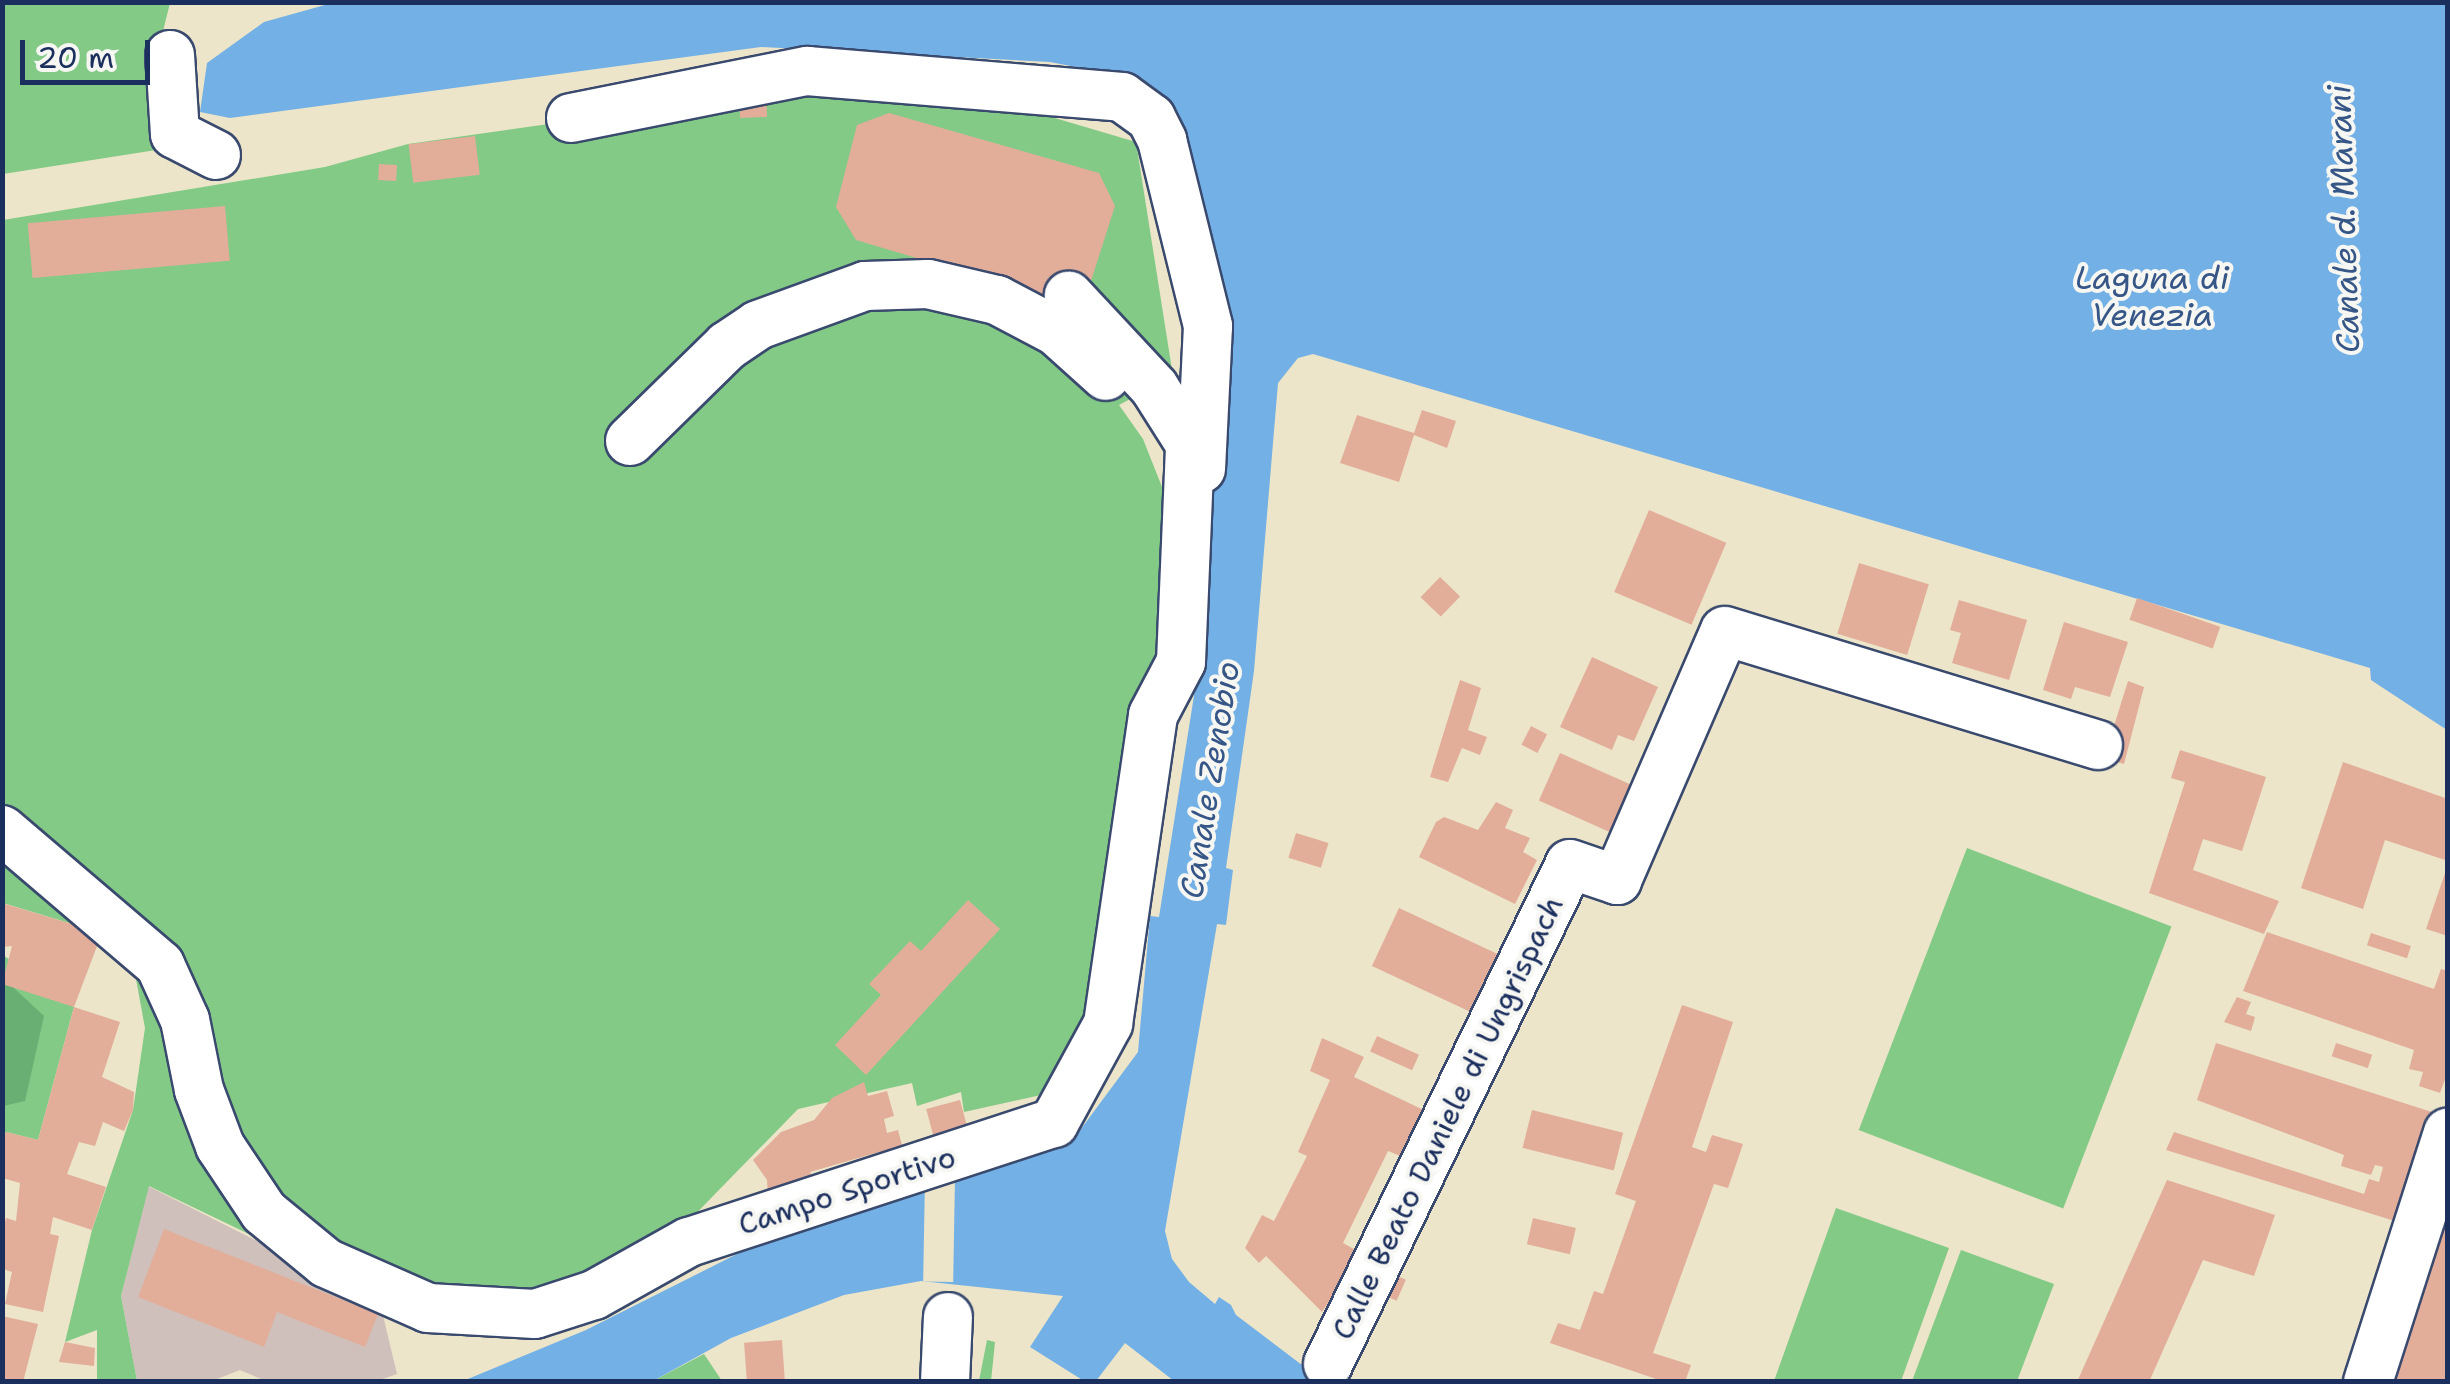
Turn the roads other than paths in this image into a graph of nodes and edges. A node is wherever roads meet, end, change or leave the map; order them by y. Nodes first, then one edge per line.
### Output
1 (170, 55) dead end
2 (570, 118) dead end
3 (216, 155) dead end
4 (1069, 296) dead end
5 (630, 442) dead end
6 (1188, 496) junction
7 (2098, 745) dead end
8 (2, 830) edge
9 (2448, 1134) edge
10 (998, 1145) junction
11 (948, 1317) dead end
12 (1331, 1365) edge
13 (945, 1382) edge
14 (2368, 1382) edge

1 - 3 street
2 - 10 street
4 - 6 street, Campo Sportivo
5 - 6 street
6 - 10 street, Campo Sportivo
7 - 12 street, Calle Beato Daniele di Ungrispach
8 - 10 street, Campo Sportivo
9 - 14 street
11 - 13 street

